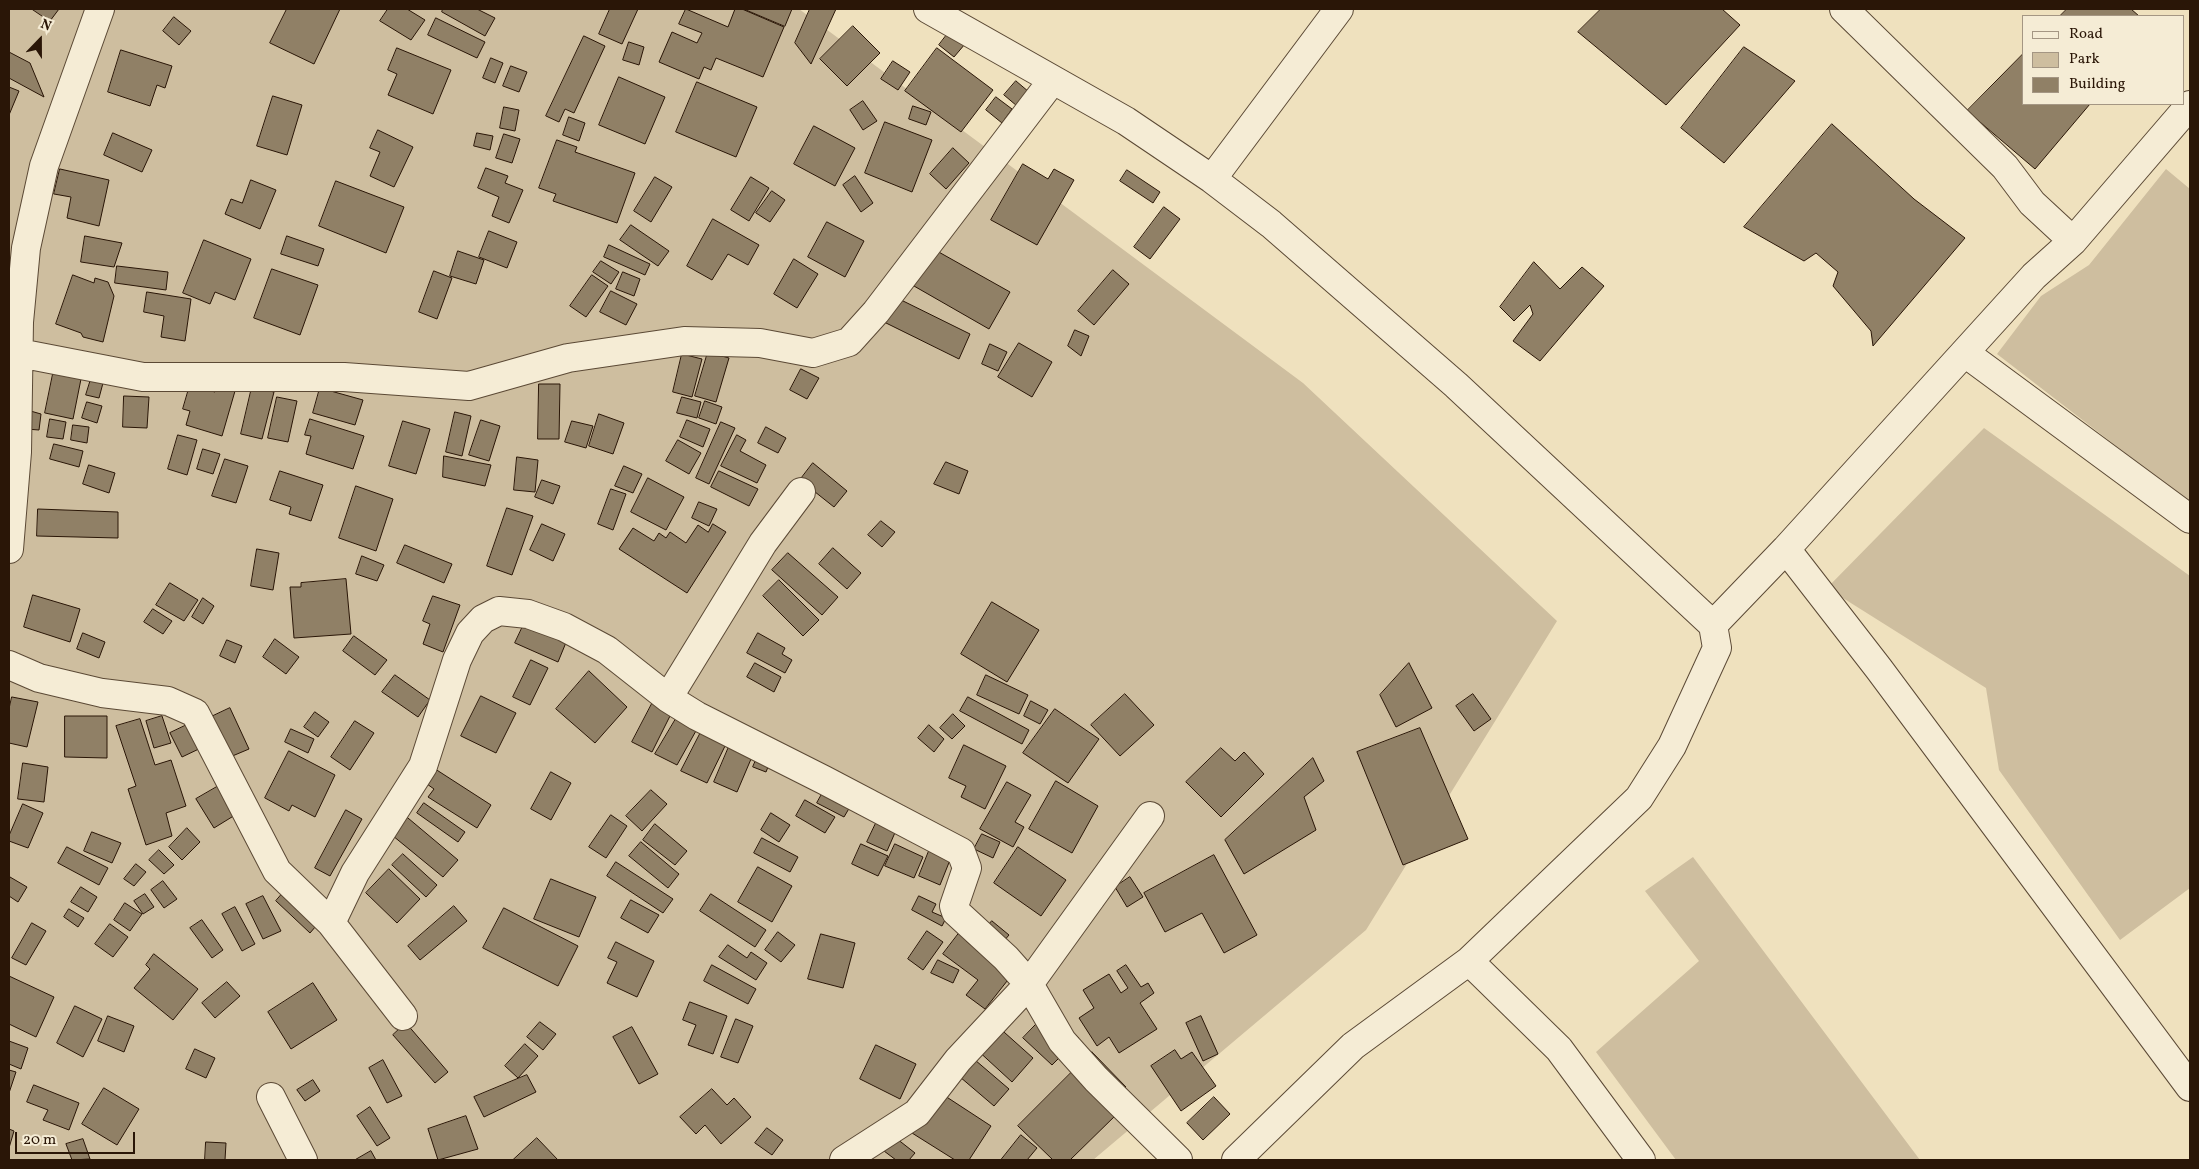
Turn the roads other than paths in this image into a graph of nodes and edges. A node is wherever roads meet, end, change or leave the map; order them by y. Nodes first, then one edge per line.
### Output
1 (100, 9) edge
2 (928, 9) edge
3 (1339, 9) edge
4 (1844, 9) edge
5 (1052, 80) junction
6 (2190, 105) edge
7 (1212, 179) junction
8 (2073, 241) junction
9 (14, 353) edge
10 (1965, 353) junction
11 (801, 492) dead end
12 (2190, 519) edge
13 (9, 549) edge
14 (1786, 549) junction
15 (1713, 625) junction
16 (9, 665) edge
17 (668, 698) junction
18 (1150, 816) dead end
19 (331, 923) junction
20 (1469, 961) junction
21 (1029, 984) junction
22 (403, 1016) dead end
23 (2190, 1087) edge
24 (271, 1097) dead end
25 (304, 1160) edge
26 (844, 1160) edge
27 (1178, 1160) edge
28 (1236, 1160) edge
29 (1641, 1160) edge

1 - 9 street
2 - 5 street
3 - 7 street
4 - 8 street
5 - 7 street
5 - 9 street
6 - 8 street
7 - 15 street
8 - 10 street
9 - 13 street
10 - 12 street
10 - 14 street
11 - 17 street
14 - 15 street
14 - 23 street
15 - 20 street
16 - 19 street
17 - 19 street
17 - 21 street
18 - 21 street
19 - 22 street
20 - 28 street
20 - 29 street
21 - 26 street
21 - 27 street
24 - 25 street

